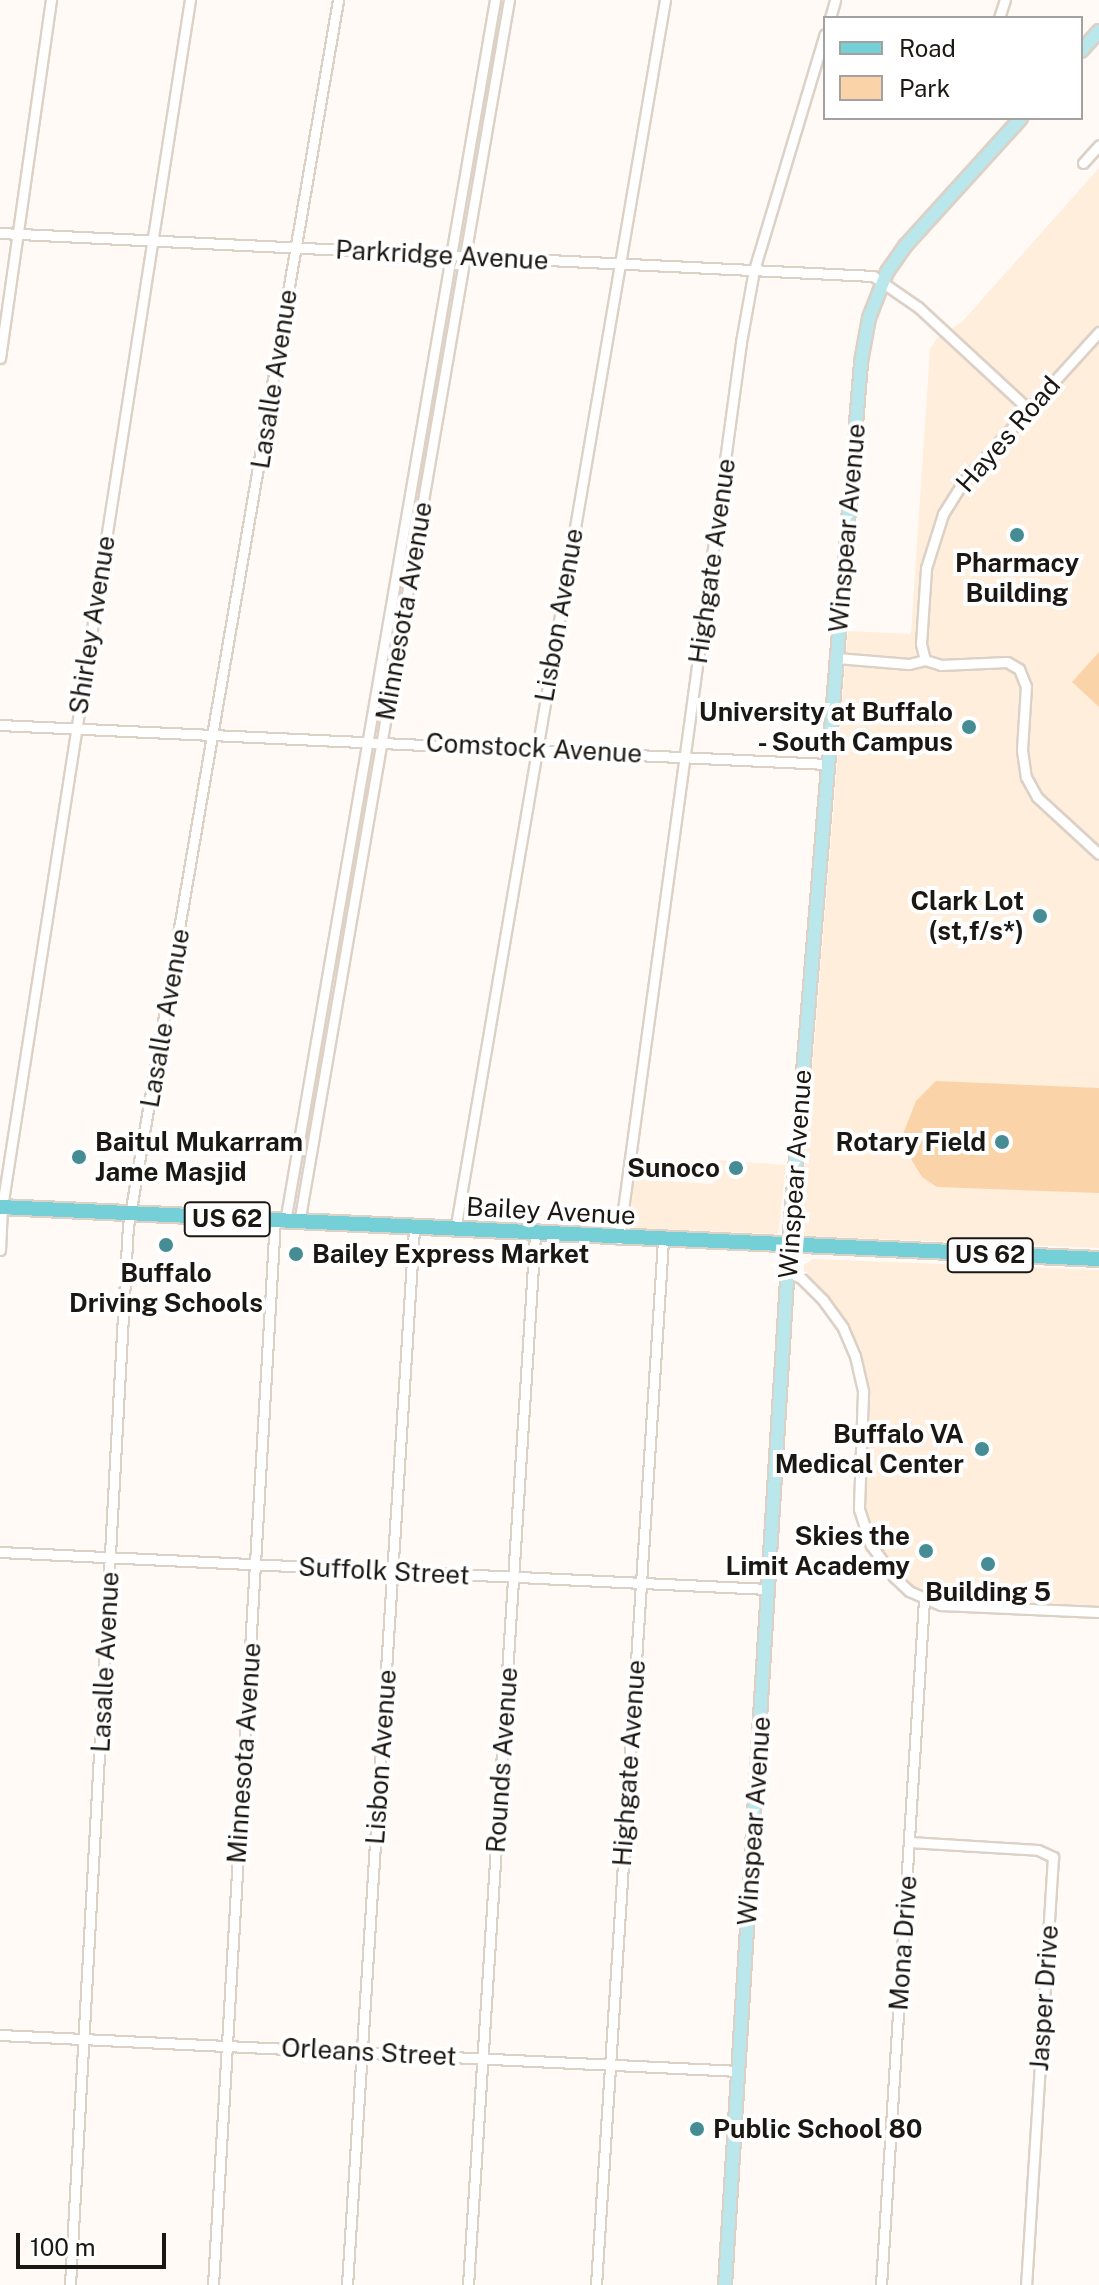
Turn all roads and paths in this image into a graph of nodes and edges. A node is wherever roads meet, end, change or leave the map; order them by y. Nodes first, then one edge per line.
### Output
1 (51, 0) edge
2 (190, 0) edge
3 (338, 0) edge
4 (495, 0) edge
5 (509, 0) edge
6 (665, 0) edge
7 (492, 18) junction
8 (506, 20) junction
9 (1099, 31) edge
10 (823, 41) edge
11 (1083, 49) edge
12 (1019, 120) edge
13 (1099, 145) edge
14 (1083, 163) dead end
15 (0, 233) edge
16 (18, 234) junction
17 (153, 241) junction
18 (295, 249) junction
19 (451, 255) junction
20 (466, 255) junction
21 (620, 264) junction
22 (754, 270) junction
23 (883, 280) junction
24 (1099, 332) edge
25 (0, 358) edge
26 (1028, 409) junction
27 (409, 498) junction
28 (423, 501) junction
29 (837, 658) junction
30 (925, 660) junction
31 (0, 725) edge
32 (76, 726) junction
33 (213, 733) junction
34 (368, 739) junction
35 (382, 740) junction
36 (537, 748) junction
37 (686, 756) junction
38 (828, 764) junction
39 (1099, 854) edge
40 (326, 979) junction
41 (342, 982) junction
42 (1, 1207) edge
43 (131, 1214) junction
44 (286, 1222) junction
45 (414, 1228) junction
46 (455, 1231) junction
47 (535, 1234) junction
48 (619, 1239) junction
49 (663, 1241) junction
50 (789, 1247) junction
51 (0, 1250) edge
52 (1099, 1259) edge
53 (787, 1272) junction
54 (0, 1552) edge
55 (111, 1558) junction
56 (256, 1565) junction
57 (393, 1571) junction
58 (514, 1577) junction
59 (641, 1583) junction
60 (768, 1589) junction
61 (924, 1600) junction
62 (1099, 1612) edge
63 (909, 1842) junction
64 (0, 2035) edge
65 (84, 2039) junction
66 (226, 2046) junction
67 (362, 2052) junction
68 (482, 2058) junction
69 (611, 2065) junction
70 (738, 2071) junction
71 (70, 2285) edge
72 (213, 2285) edge
73 (347, 2285) edge
74 (468, 2285) edge
75 (596, 2285) edge
76 (725, 2285) edge
77 (881, 2285) edge
78 (1026, 2285) edge

1 - 16 street
2 - 17 street, Shirley Avenue
3 - 18 street, Lasalle Avenue
4 - 7 street, Minnesota Avenue
5 - 8 street, Minnesota Avenue
6 - 21 street, Lisbon Avenue
7 - 8 street
7 - 19 street, Minnesota Avenue
8 - 20 street, Minnesota Avenue
9 - 11 street
10 - 22 street, Highgate Avenue
12 - 23 street, Winspear Avenue
13 - 14 street
15 - 16 street, Parkridge Avenue
16 - 17 street, Parkridge Avenue
16 - 25 street
17 - 18 street, Parkridge Avenue
17 - 32 street, Shirley Avenue
18 - 19 street, Parkridge Avenue
18 - 33 street, Lasalle Avenue
19 - 20 street, Parkridge Avenue
19 - 27 street, Minnesota Avenue
20 - 21 street, Parkridge Avenue
20 - 28 street, Minnesota Avenue
21 - 22 street, Parkridge Avenue
21 - 36 street, Lisbon Avenue
22 - 23 street, Parkridge Avenue
22 - 37 street, Highgate Avenue
23 - 26 street
23 - 29 street, Winspear Avenue
24 - 26 street, Hayes Road
26 - 30 street, Hayes Road
27 - 28 street
27 - 34 street, Minnesota Avenue
28 - 35 street, Minnesota Avenue
29 - 30 street
29 - 38 street, Winspear Avenue
30 - 39 street
31 - 32 street, Comstock Avenue
32 - 33 street, Comstock Avenue
32 - 42 street, Shirley Avenue
33 - 34 street, Comstock Avenue
33 - 43 street, Lasalle Avenue
34 - 35 street, Comstock Avenue
34 - 40 street, Minnesota Avenue
35 - 36 street, Comstock Avenue
35 - 41 street, Minnesota Avenue
36 - 37 street, Comstock Avenue
36 - 46 street, Lisbon Avenue
37 - 38 street, Comstock Avenue
37 - 48 street, Highgate Avenue
38 - 50 street, Winspear Avenue
40 - 41 street
40 - 44 street, Minnesota Avenue
41 - 44 street, Minnesota Avenue
42 - 43 main road, Bailey Avenue / US 62
42 - 51 street, Shirley Avenue
43 - 44 main road, Bailey Avenue / US 62
43 - 55 street, Lasalle Avenue
44 - 45 main road, Bailey Avenue / US 62
44 - 56 street, Minnesota Avenue
45 - 46 main road, Bailey Avenue / US 62
45 - 57 street, Lisbon Avenue
46 - 47 main road, Bailey Avenue / US 62
47 - 48 main road, Bailey Avenue / US 62
47 - 58 street, Rounds Avenue
48 - 49 main road, Bailey Avenue / US 62
49 - 50 main road, Bailey Avenue / US 62
49 - 59 street, Highgate Avenue
50 - 52 main road, Bailey Avenue / US 62
50 - 53 street, Winspear Avenue
53 - 60 street, Winspear Avenue
53 - 61 street
54 - 55 street, Suffolk Street
55 - 56 street, Suffolk Street
55 - 65 street, Lasalle Avenue
56 - 57 street, Suffolk Street
56 - 66 street, Minnesota Avenue
57 - 58 street, Suffolk Street
57 - 67 street, Lisbon Avenue
58 - 59 street, Suffolk Street
58 - 68 street, Rounds Avenue
59 - 60 street, Suffolk Street
59 - 69 street, Highgate Avenue
60 - 70 street, Winspear Avenue
61 - 62 street
61 - 63 street, Mona Drive
63 - 77 street, Mona Drive
63 - 78 street, Jasper Drive
64 - 65 street, Orleans Street
65 - 66 street, Orleans Street
65 - 71 street, Lasalle Avenue
66 - 67 street, Orleans Street
66 - 72 street, Minnesota Avenue
67 - 68 street, Orleans Street
67 - 73 street, Lisbon Avenue
68 - 69 street, Orleans Street
68 - 74 street, Rounds Avenue
69 - 70 street, Orleans Street
69 - 75 street, Highgate Avenue
70 - 76 street, Winspear Avenue

